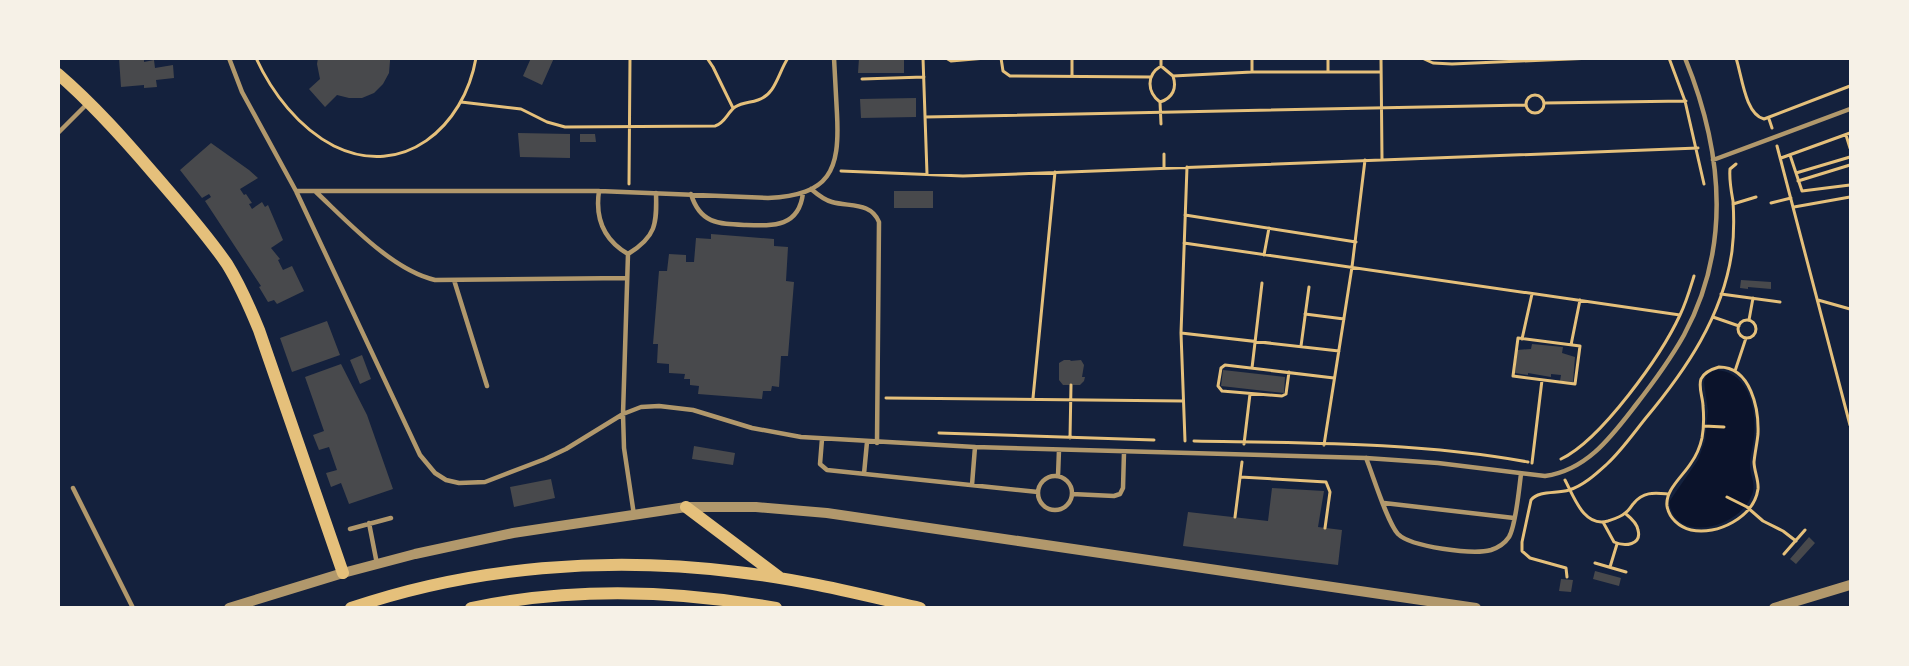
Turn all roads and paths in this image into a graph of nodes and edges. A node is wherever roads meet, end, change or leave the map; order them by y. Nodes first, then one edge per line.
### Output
1 (230, 58) edge
2 (256, 58) edge
3 (476, 58) edge
4 (630, 58) edge
5 (707, 58) edge
6 (788, 58) edge
7 (834, 58) edge
8 (923, 58) edge
9 (946, 58) edge
10 (986, 58) edge
11 (1001, 58) edge
12 (1072, 58) edge
13 (1161, 58) edge
14 (1252, 58) edge
15 (1328, 58) edge
16 (1381, 58) edge
17 (1422, 58) edge
18 (1452, 58) edge
19 (1593, 58) edge
20 (1669, 58) edge
21 (1686, 58) edge
22 (1736, 58) edge
23 (1580, 59) edge
24 (1452, 64) junction
25 (1161, 66) junction
26 (1252, 72) junction
27 (1328, 72) junction
28 (1381, 72) junction
29 (58, 74) edge
30 (924, 76) junction
31 (1072, 76) junction
32 (1151, 76) junction
33 (1173, 76) junction
34 (862, 79) dead end
35 (1851, 86) edge
36 (1701, 100) junction
37 (1685, 101) junction
38 (89, 102) junction
39 (461, 102) junction
40 (1160, 102) junction
41 (1544, 103) junction
42 (1526, 105) junction
43 (733, 108) junction
44 (1381, 108) junction
45 (1851, 109) edge
46 (1160, 113) junction
47 (925, 117) junction
48 (1161, 124) dead end
49 (630, 127) junction
50 (58, 133) edge
51 (1848, 134) edge
52 (1711, 147) junction
53 (1697, 148) junction
54 (1851, 148) edge
55 (1164, 154) dead end
56 (1790, 155) junction
57 (1851, 157) edge
58 (1781, 158) dead end
59 (1382, 159) junction
60 (1365, 160) junction
61 (1713, 160) junction
62 (1851, 165) edge
63 (1187, 167) junction
64 (1164, 168) junction
65 (831, 171) junction
66 (1784, 171) dead end
67 (1055, 172) junction
68 (1796, 173) junction
69 (927, 174) junction
70 (1798, 181) junction
71 (1851, 185) edge
72 (812, 189) junction
73 (1705, 190) dead end
74 (296, 191) junction
75 (315, 191) junction
76 (598, 191) junction
77 (629, 192) junction
78 (656, 193) junction
79 (803, 193) junction
80 (691, 194) junction
81 (1756, 197) dead end
82 (1851, 197) edge
83 (1791, 198) junction
84 (1772, 203) dead end
85 (1733, 204) dead end
86 (1794, 207) junction
87 (1185, 215) junction
88 (1269, 228) junction
89 (1356, 242) junction
90 (1184, 243) junction
91 (628, 254) junction
92 (1264, 255) junction
93 (1352, 267) junction
94 (1696, 271) dead end
95 (627, 278) junction
96 (454, 280) junction
97 (1262, 284) dead end
98 (1309, 287) dead end
99 (1532, 293) junction
100 (1721, 294) dead end
101 (1754, 298) junction
102 (1580, 300) junction
103 (1817, 300) junction
104 (1780, 302) dead end
105 (1851, 309) edge
106 (1305, 314) junction
107 (1680, 315) junction
108 (1713, 317) dead end
109 (1344, 319) junction
110 (1749, 321) junction
111 (1739, 326) junction
112 (1181, 333) junction
113 (1746, 338) junction
114 (1522, 339) junction
115 (1255, 341) junction
116 (1571, 345) junction
117 (1301, 346) junction
118 (1339, 351) junction
119 (1252, 368) junction
120 (1735, 370) junction
121 (1289, 372) junction
122 (1334, 378) junction
123 (1542, 380) junction
124 (1071, 385) dead end
125 (488, 386) dead end
126 (878, 398) junction
127 (1034, 398) junction
128 (1071, 398) junction
129 (1183, 401) junction
130 (623, 414) junction
131 (1851, 425) edge
132 (1704, 426) junction
133 (1724, 427) dead end
134 (934, 433) dead end
135 (1070, 438) junction
136 (822, 439) junction
137 (1162, 440) dead end
138 (867, 442) junction
139 (877, 443) junction
140 (1324, 445) junction
141 (975, 447) junction
142 (1059, 450) junction
143 (1124, 452) junction
144 (1366, 458) junction
145 (1558, 461) dead end
146 (1561, 473) junction
147 (864, 474) junction
148 (1521, 474) junction
149 (1058, 476) junction
150 (1240, 477) dead end
151 (972, 485) junction
152 (73, 488) dead end
153 (1038, 492) junction
154 (1072, 494) junction
155 (1668, 494) junction
156 (1727, 497) dead end
157 (1384, 503) junction
158 (686, 507) junction
159 (1748, 507) junction
160 (1625, 513) junction
161 (634, 515) junction
162 (391, 518) dead end
163 (1514, 518) junction
164 (1603, 522) junction
165 (369, 523) junction
166 (1325, 528) dead end
167 (350, 529) dead end
168 (1805, 530) dead end
169 (1796, 541) junction
170 (1617, 544) junction
171 (1784, 554) dead end
172 (1595, 563) dead end
173 (377, 564) junction
174 (1610, 567) junction
175 (1626, 572) dead end
176 (343, 573) junction
177 (780, 578) junction
178 (1851, 585) edge
179 (133, 608) edge
180 (229, 608) edge
181 (351, 608) edge
182 (471, 608) edge
183 (776, 608) edge
184 (920, 608) edge
185 (1476, 608) edge
186 (1774, 608) edge

1 - 74 lane
2 - 39 path
3 - 39 path
4 - 49 path
5 - 43 path
6 - 43 path
7 - 65 lane
8 - 30 path
9 - 10 path
11 - 31 path
12 - 31 path
13 - 25 path
14 - 26 path
15 - 27 path
16 - 28 path
17 - 24 path
18 - 24 path
19 - 23 path
20 - 37 path
21 - 36 lane
22 - 35 path
23 - 24 path
25 - 32 path
25 - 33 path
26 - 27 path
26 - 33 path
27 - 28 path
28 - 44 path
29 - 38 main road
30 - 34 path
30 - 47 path
31 - 32 path
32 - 40 path
33 - 40 path
36 - 37 path
36 - 52 lane
37 - 41 path
37 - 53 path
38 - 50 lane
38 - 176 main road
39 - 49 path
40 - 46 path
41 - 42 path
41 - 42 path
42 - 44 path
43 - 49 path
44 - 46 path
44 - 59 path
45 - 61 lane
46 - 47 path
46 - 48 path
47 - 69 path
49 - 77 path
51 - 54 path
51 - 56 path
52 - 53 path
52 - 61 lane
53 - 59 path
53 - 73 path
55 - 64 path
56 - 58 path
56 - 68 path
57 - 68 path
59 - 60 path
60 - 63 path
60 - 89 path
61 - 146 lane
62 - 70 path
63 - 64 path
63 - 87 path
64 - 67 path
65 - 69 path
65 - 72 lane
66 - 83 path
67 - 69 path
67 - 127 path
68 - 70 path
70 - 71 path
72 - 79 lane
72 - 126 lane
74 - 75 lane
74 - 130 lane
75 - 76 lane
75 - 96 lane
76 - 77 lane
76 - 91 lane
77 - 78 lane
78 - 80 lane
78 - 91 lane
79 - 80 lane
79 - 80 lane
81 - 85 path
82 - 86 path
83 - 84 path
83 - 86 path
86 - 103 path
87 - 88 path
87 - 90 path
88 - 89 path
88 - 92 path
89 - 93 path
90 - 92 path
90 - 112 path
91 - 95 lane
92 - 93 path
93 - 99 path
93 - 109 path
94 - 107 path
95 - 96 lane
95 - 130 lane
96 - 125 lane
97 - 115 path
98 - 106 path
99 - 102 path
99 - 114 path
100 - 101 path
101 - 104 path
101 - 110 path
102 - 107 path
102 - 116 path
103 - 105 path
103 - 131 path
106 - 109 path
106 - 117 path
107 - 145 path
108 - 111 path
109 - 118 path
110 - 111 path
110 - 113 path
111 - 113 path
112 - 115 path
112 - 129 path
113 - 120 path
114 - 116 path
114 - 123 path
115 - 117 path
115 - 119 path
116 - 123 path
117 - 118 path
118 - 122 path
119 - 121 path
119 - 121 path
120 - 132 path
120 - 159 path
121 - 122 path
122 - 140 path
123 - 140 path
124 - 128 path
126 - 127 path
126 - 139 lane
127 - 128 path
128 - 129 path
128 - 135 path
129 - 140 path
130 - 136 lane
130 - 161 lane
132 - 133 path
132 - 155 path
134 - 135 path
135 - 137 path
136 - 138 lane
136 - 147 lane
138 - 139 lane
138 - 147 lane
139 - 141 lane
141 - 142 lane
141 - 151 lane
142 - 143 lane
142 - 149 lane
143 - 144 lane
143 - 154 lane
144 - 148 lane
144 - 157 lane
146 - 148 lane
146 - 164 path
147 - 151 lane
148 - 163 lane
149 - 153 lane
149 - 154 lane
150 - 166 path
151 - 153 lane
152 - 179 lane
153 - 154 lane
155 - 159 path
155 - 160 path
156 - 159 path
157 - 163 lane
157 - 163 lane
158 - 161 street
158 - 177 main road
158 - 185 street
159 - 169 path
160 - 164 path
160 - 170 path
161 - 173 street
162 - 165 lane
164 - 170 path
165 - 167 lane
165 - 173 lane
168 - 169 path
169 - 171 path
170 - 174 path
172 - 174 path
173 - 176 street
174 - 175 path
176 - 180 street
177 - 181 main road
177 - 184 main road
178 - 186 street
182 - 183 main road

